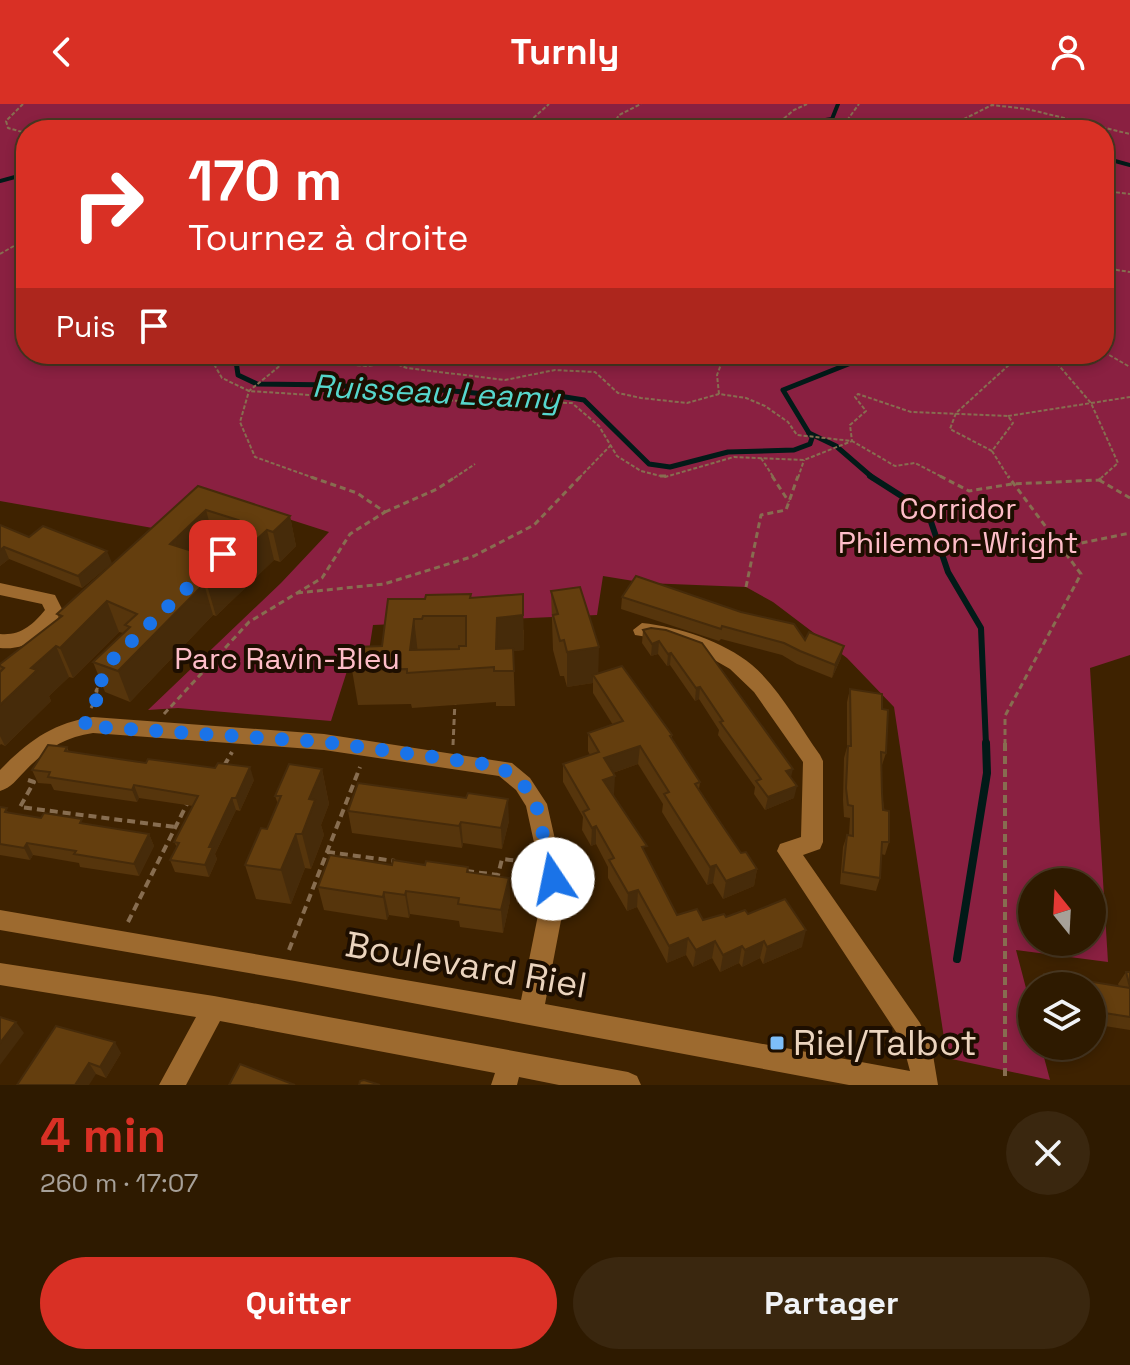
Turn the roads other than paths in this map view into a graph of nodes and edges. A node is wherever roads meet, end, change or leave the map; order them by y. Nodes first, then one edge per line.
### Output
1 (0, 589) edge
2 (642, 630) edge
3 (0, 641) edge
4 (10, 780) edge
5 (0, 920) edge
6 (0, 974) edge
7 (214, 1008) junction
8 (531, 1013) junction
9 (508, 1074) edge
10 (833, 1078) edge
11 (172, 1085) edge
12 (628, 1085) edge
13 (918, 1085) edge
14 (925, 1085) edge

1 - 3 street
2 - 14 street
4 - 8 street
5 - 8 street, Boulevard Riel
6 - 7 street
7 - 9 street
7 - 11 street
8 - 10 street, Boulevard Riel
9 - 12 street
10 - 13 street, Boulevard Riel

